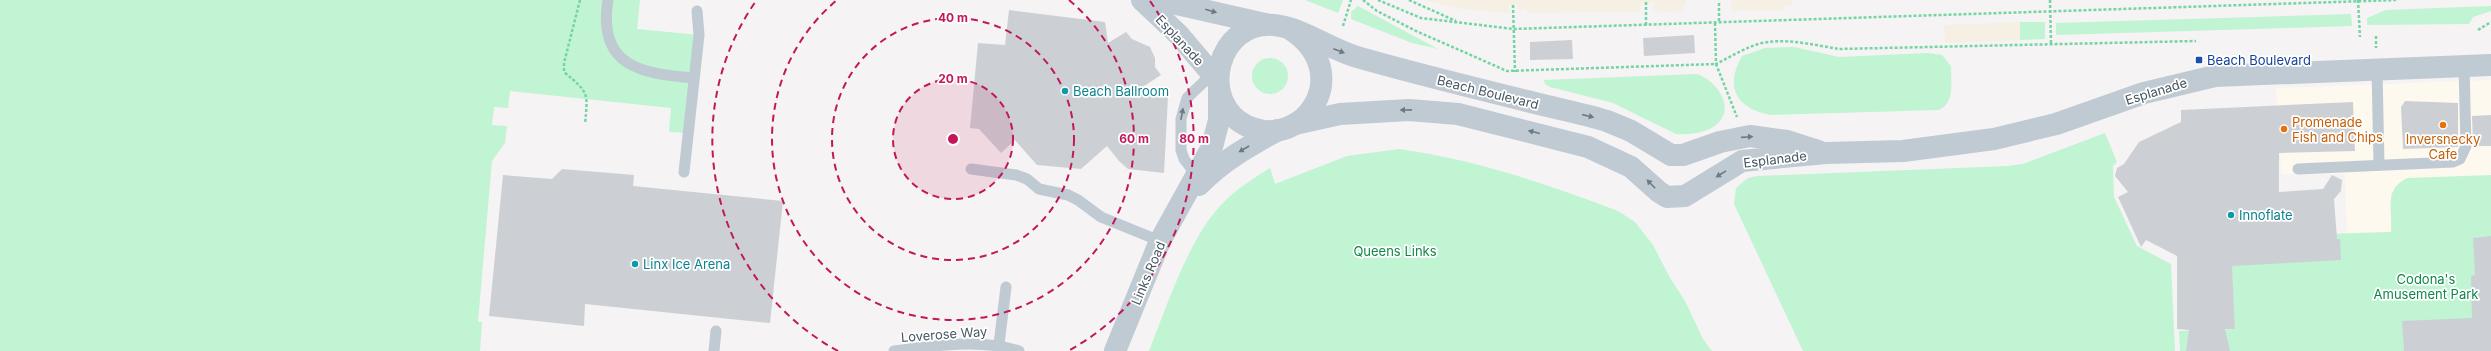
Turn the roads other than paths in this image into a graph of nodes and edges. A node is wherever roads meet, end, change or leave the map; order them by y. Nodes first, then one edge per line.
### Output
1 (608, 0) edge
2 (1142, 0) edge
3 (1159, 0) edge
4 (697, 11) dead end
5 (1282, 27) junction
6 (2491, 65) edge
7 (2464, 66) junction
8 (2377, 69) junction
9 (694, 78) junction
10 (1217, 78) junction
11 (1286, 127) junction
12 (1826, 153) junction
13 (1683, 155) joint
14 (2379, 165) junction
15 (971, 169) dead end
16 (2298, 169) dead end
17 (684, 172) dead end
18 (1197, 176) junction
19 (1186, 197) junction
20 (1160, 241) junction
21 (1006, 287) dead end
22 (716, 331) dead end
23 (999, 344) junction
24 (714, 351) edge
25 (894, 351) edge
26 (1019, 351) edge
27 (1115, 351) edge

1 - 9 lane
2 - 10 street, Esplanade
3 -> 5 street, Esplanade
4 - 9 lane
5 - 10 street
5 - 11 street
5 -> 13 street, Beach Boulevard
6 - 7 street, Esplanade
7 - 8 street, Esplanade
7 - 14 lane
8 - 12 street, Esplanade
8 - 14 lane
9 - 17 lane
10 - 11 street
10 - 18 street, Links Road
18 -> 10 lane
12 -> 11 street, Esplanade
11 -> 19 street, Links Road
13 -> 12 street, Esplanade
14 - 16 lane
15 - 20 lane
18 - 19 street, Links Road
19 - 20 street, Links Road
20 - 27 street, Links Road
21 - 23 lane
22 - 24 lane
23 - 25 lane, Loverose Way
23 - 26 lane, Loverose Way

